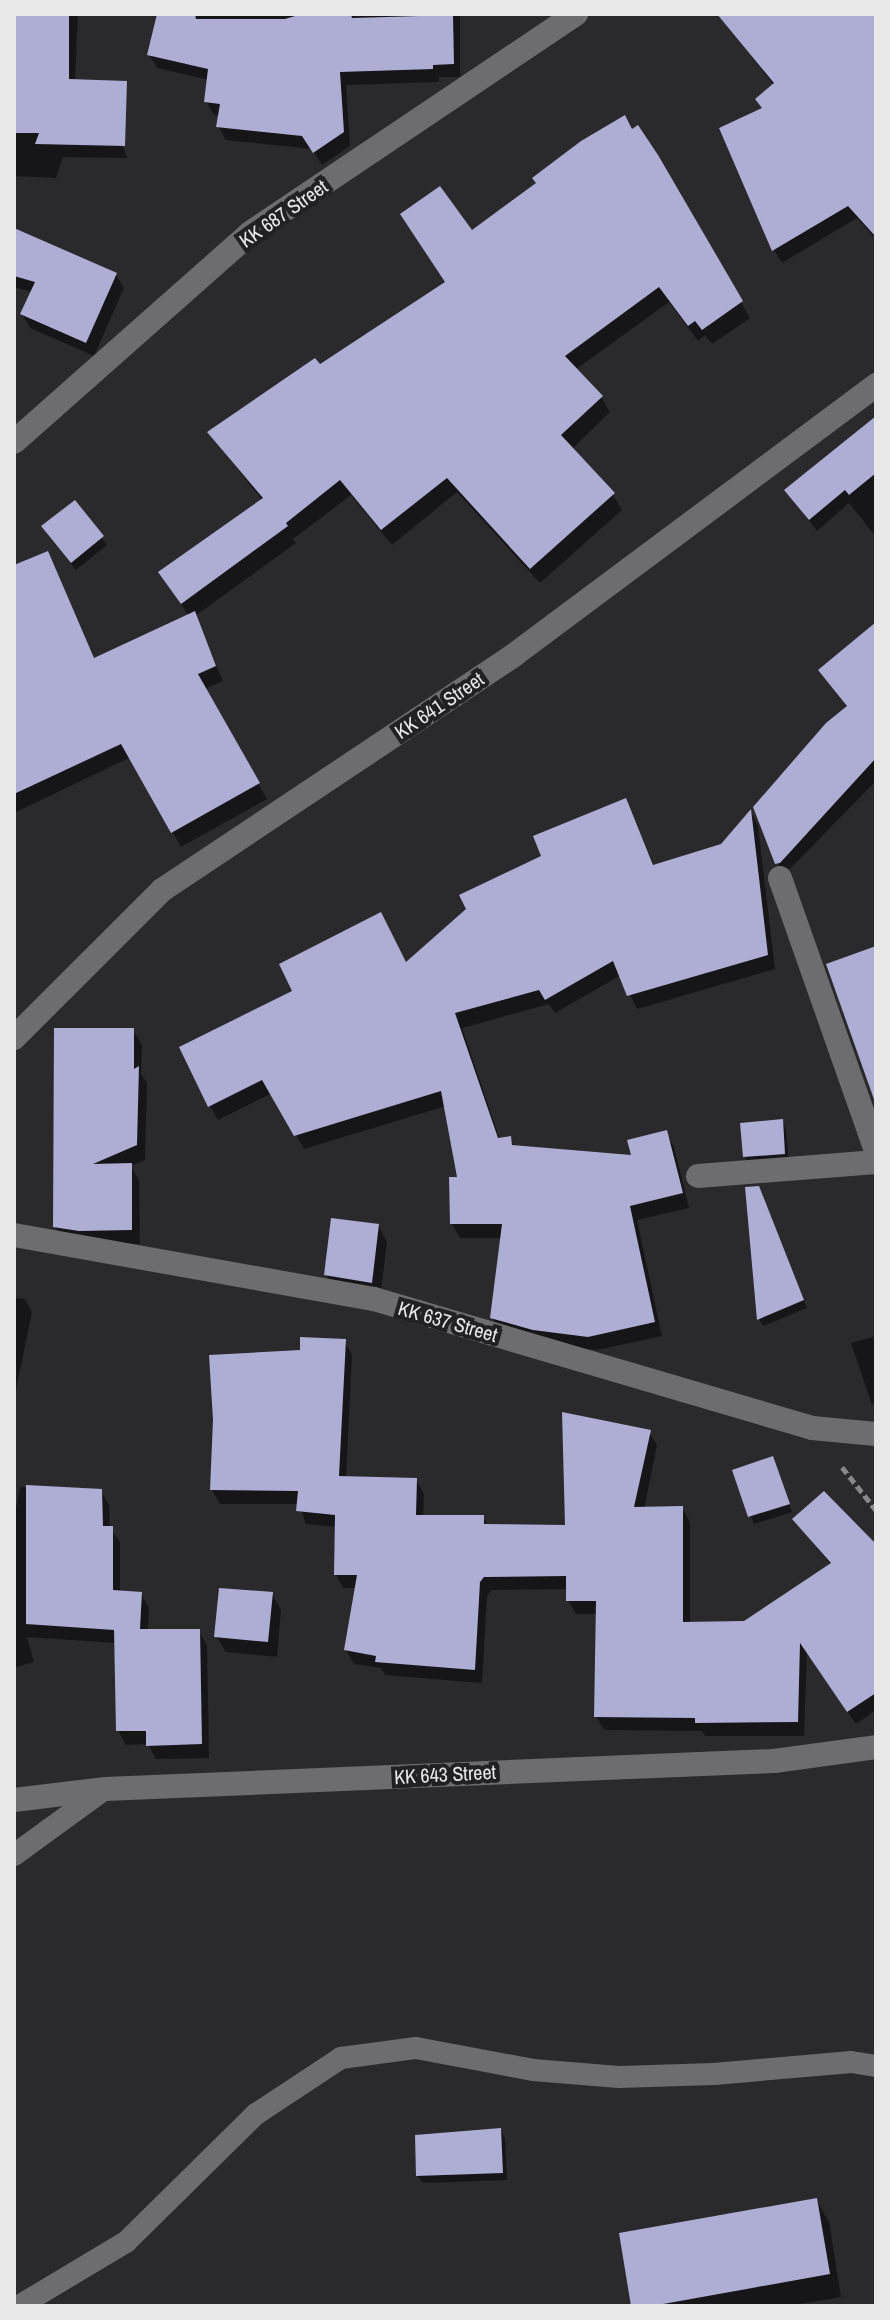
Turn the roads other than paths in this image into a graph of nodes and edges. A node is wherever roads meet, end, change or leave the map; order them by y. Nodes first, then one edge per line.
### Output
1 (576, 14) edge
2 (876, 385) edge
3 (14, 442) edge
4 (780, 878) dead end
5 (14, 1038) edge
6 (876, 1150) edge
7 (876, 1162) edge
8 (698, 1176) dead end
9 (14, 1235) edge
10 (876, 1434) edge
11 (876, 1747) edge
12 (105, 1789) junction
13 (14, 1800) edge
14 (14, 1855) edge
15 (876, 2066) edge
16 (19, 2306) edge

1 - 3 street, KK 687 Street
2 - 5 street, KK 641 Street
4 - 6 street
7 - 8 street
9 - 10 street, KK 637 Street
11 - 12 street, KK 643 Street
12 - 13 street, KK 643 Street
12 - 14 lane
15 - 16 lane

